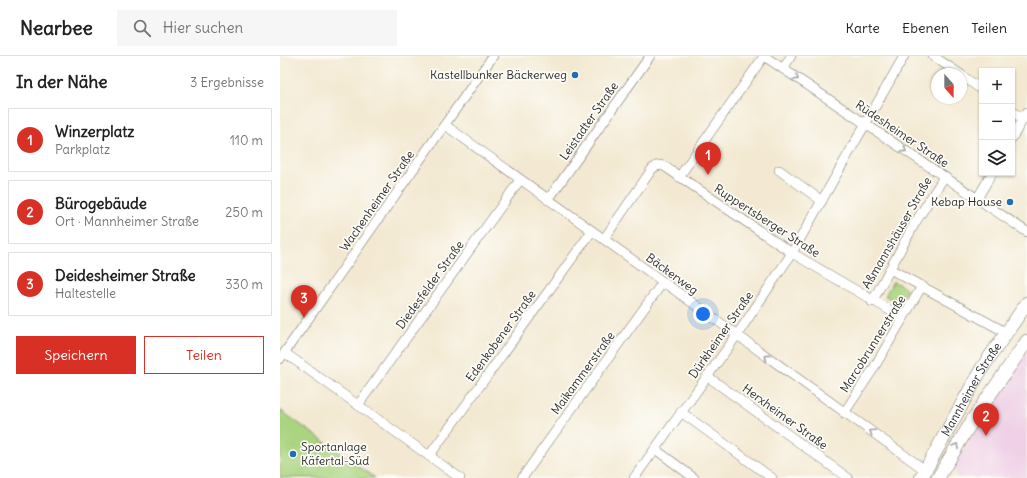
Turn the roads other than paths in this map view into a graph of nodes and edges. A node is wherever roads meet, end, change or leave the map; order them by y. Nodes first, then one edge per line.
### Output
1 (493, 56) edge
2 (650, 56) edge
3 (764, 56) edge
4 (791, 56) edge
5 (904, 56) edge
6 (933, 56) edge
7 (783, 68) junction
8 (951, 68) edge
9 (967, 79) edge
10 (979, 88) edge
11 (1015, 112) edge
12 (1025, 115) edge
13 (865, 124) junction
14 (445, 125) junction
15 (1015, 133) edge
16 (779, 170) dead end
17 (990, 176) edge
18 (680, 177) junction
19 (944, 177) junction
20 (520, 180) junction
21 (977, 199) junction
22 (548, 200) junction
23 (822, 201) junction
24 (592, 231) junction
25 (1027, 232) edge
26 (604, 240) junction
27 (792, 253) junction
28 (890, 269) junction
29 (663, 282) junction
30 (922, 286) junction
31 (872, 302) junction
32 (1027, 303) edge
33 (903, 318) junction
34 (737, 335) junction
35 (1004, 337) junction
36 (1027, 341) edge
37 (283, 356) edge
38 (1012, 363) junction
39 (982, 368) junction
40 (707, 376) junction
41 (999, 381) junction
42 (358, 405) junction
43 (681, 412) junction
44 (844, 413) junction
45 (655, 449) junction
46 (429, 456) junction
47 (932, 477) edge
48 (460, 478) edge
49 (522, 478) edge
50 (634, 478) edge
51 (694, 478) edge
52 (772, 478) edge
53 (848, 478) edge

1 - 14 street, Wachenheimer Straße
2 - 22 street, Leistadter Straße
3 - 7 street, Rüdesheimer Straße
3 - 18 street
4 - 7 street
5 - 13 street, Dürkheimer Straße
6 - 8 street
7 -> 13 street, Rüdesheimer Straße
9 - 10 street
11 - 12 street
12 - 15 street
13 -> 19 street, Rüdesheimer Straße
13 - 23 street, Dürkheimer Straße
14 - 20 street, Bäckerweg
14 - 37 street, Wachenheimer Straße
16 - 23 street
17 - 21 street
18 - 26 street, Ruppertsberger Straße
18 - 27 street, Ruppertsberger Straße
19 - 21 street, Rüdesheimer Straße
19 - 28 street, Aßmannshäuser Straße
20 - 22 street, Bäckerweg
20 - 42 street, Diedesfelder Straße
21 - 25 street, Rüdesheimer Straße
22 - 24 street, Bäckerweg
23 - 27 street, Dürkheimer Straße
24 - 26 street, Bäckerweg
24 - 46 street, Edenkobener Straße
26 - 29 street, Bäckerweg
27 - 31 street, Ruppertsberger Straße
27 - 34 street, Dürkheimer Straße
28 - 30 street
28 - 31 street, Aßmannshäuser Straße
29 - 34 street, Bäckerweg
29 - 49 street, Maikammerstraße
30 - 33 street, Marcobrunnerstraße
30 - 35 street
31 - 33 street, Ruppertsberger Straße
32 - 35 main road, Mannheimer Straße
33 - 44 street, Marcobrunnerstraße
34 - 40 street, Dürkheimer Straße
44 -> 34 street, Bäckerweg
35 - 38 main road
35 - 39 main road, Mannheimer Straße
36 - 38 main road, Mannheimer Straße
37 - 42 street
38 - 41 main road, Mannheimer Straße
39 - 41 main road
39 - 47 main road, Mannheimer Straße
40 - 43 street, Dürkheimer Straße
40 - 53 street, Herxheimer Straße
47 -> 41 main road, Mannheimer Straße
42 - 46 street
43 - 45 street, Dürkheimer Straße
43 - 52 street
47 -> 44 street, Bäckerweg
45 - 50 street, Dürkheimer Straße
45 - 51 street
46 - 48 street

